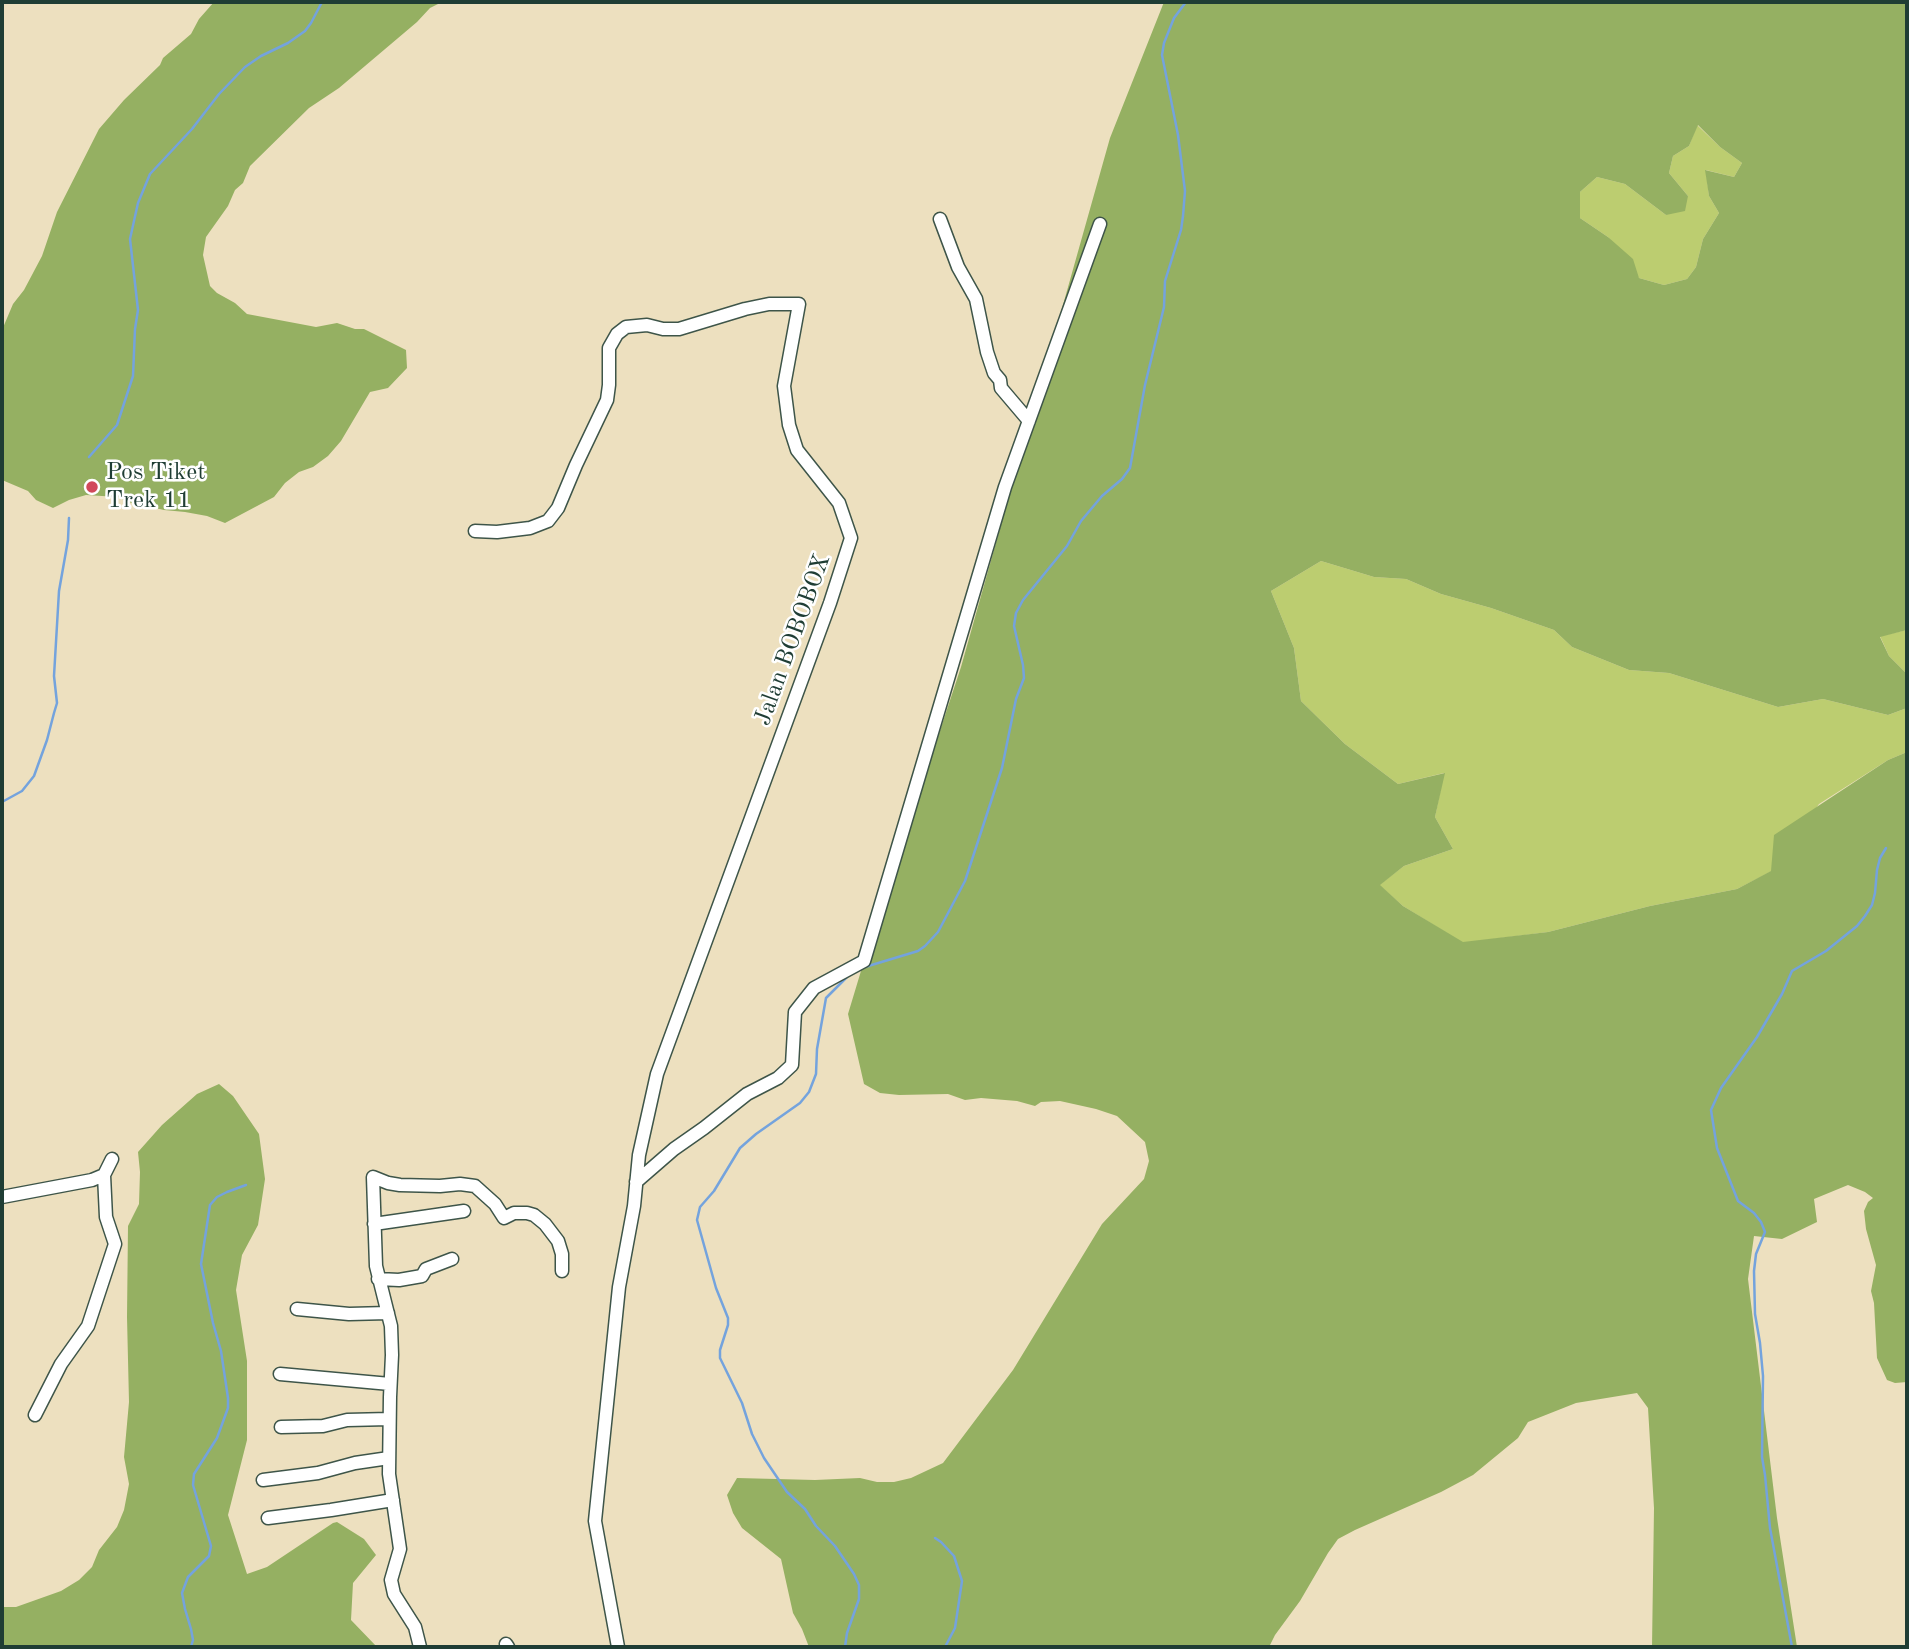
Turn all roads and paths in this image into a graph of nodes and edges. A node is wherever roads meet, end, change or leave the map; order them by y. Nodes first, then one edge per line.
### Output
1 (940, 219) dead end
2 (1100, 224) dead end
3 (1029, 421) junction
4 (474, 531) dead end
5 (112, 1159) dead end
6 (104, 1175) junction
7 (636, 1182) junction
8 (2, 1197) edge
9 (464, 1211) dead end
10 (374, 1224) junction
11 (453, 1259) dead end
12 (562, 1271) dead end
13 (378, 1279) junction
14 (297, 1309) dead end
15 (388, 1313) junction
16 (280, 1374) dead end
17 (390, 1384) junction
18 (35, 1415) dead end
19 (389, 1419) junction
20 (281, 1427) dead end
21 (389, 1458) junction
22 (263, 1480) dead end
23 (392, 1496) junction
24 (268, 1518) dead end
25 (419, 1647) edge
26 (618, 1647) edge

1 - 3 street
2 - 3 street
3 - 7 street
4 - 7 street, Jalan BOBOBOX
5 - 6 street
6 - 8 street
6 - 18 street
7 - 26 street, Jalan BOBOBOX
9 - 10 street
10 - 12 street
10 - 13 street
11 - 13 street
13 - 15 street
14 - 15 street
15 - 17 street
16 - 17 street
17 - 19 street
19 - 20 street
19 - 21 street
21 - 22 street
21 - 23 street
23 - 24 street
23 - 25 street

